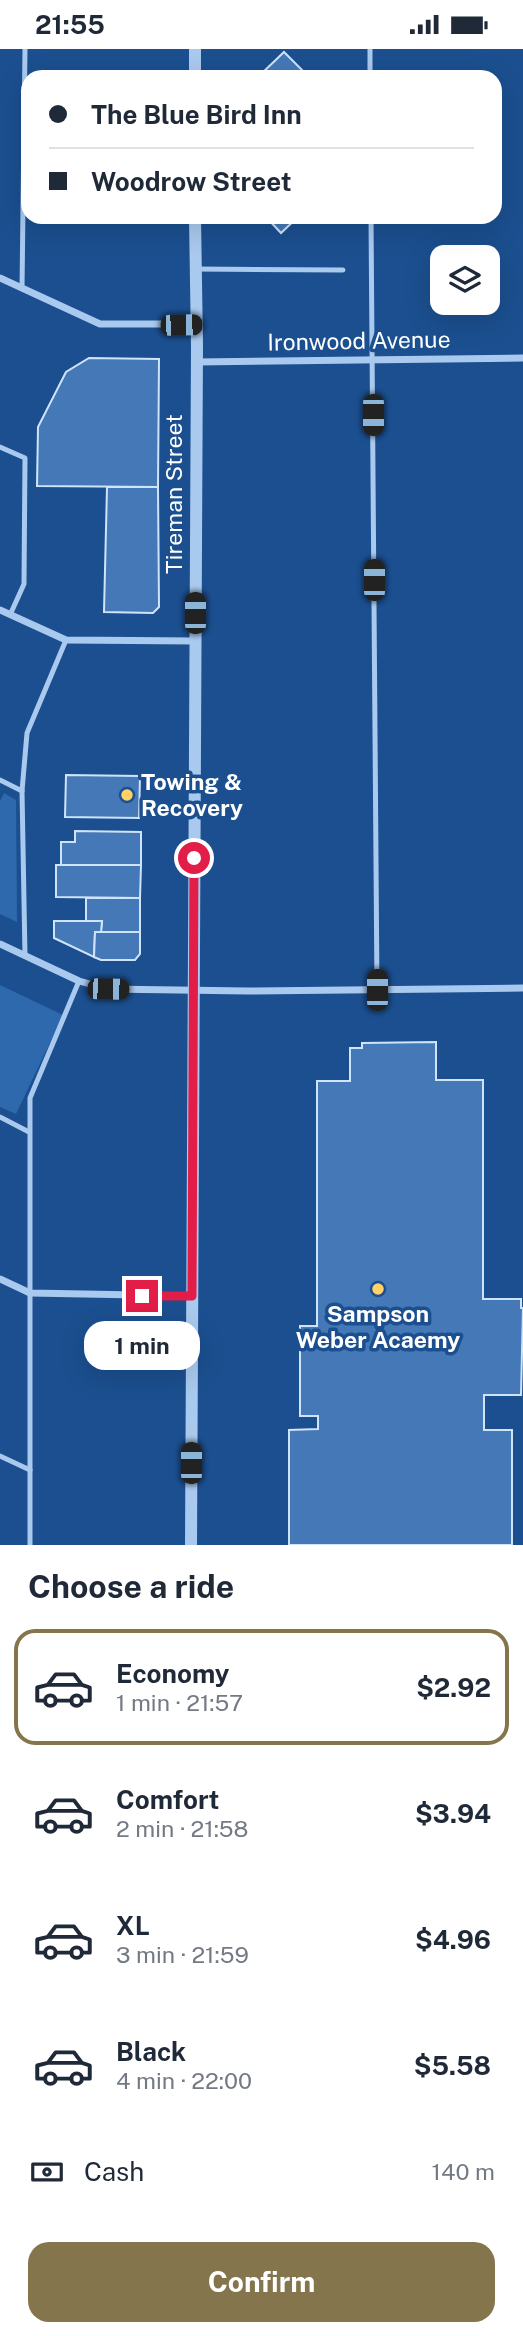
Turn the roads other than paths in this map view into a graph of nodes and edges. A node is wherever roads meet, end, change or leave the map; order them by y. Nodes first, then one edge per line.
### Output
1 (25, 49) edge
2 (195, 49) edge
3 (370, 49) edge
4 (25, 70) edge
5 (195, 70) edge
6 (370, 70) edge
7 (23, 224) edge
8 (195, 224) edge
9 (371, 224) edge
10 (196, 269) junction
11 (343, 269) dead end
12 (0, 278) edge
13 (22, 289) junction
14 (196, 324) junction
15 (523, 358) edge
16 (372, 360) junction
17 (196, 362) junction
18 (0, 447) edge
19 (0, 610) edge
20 (10, 615) junction
21 (66, 640) junction
22 (195, 641) junction
23 (0, 781) edge
24 (22, 791) junction
25 (0, 944) edge
26 (26, 956) junction
27 (79, 981) junction
28 (523, 988) edge
29 (194, 990) junction
30 (377, 990) junction
31 (0, 1117) edge
32 (29, 1132) junction
33 (0, 1279) edge
34 (30, 1293) junction
35 (192, 1296) junction
36 (0, 1457) edge
37 (30, 1470) junction
38 (30, 1545) edge
39 (191, 1545) edge

1 - 4 lane
2 - 5 street
3 - 6 lane
7 - 13 lane
8 - 10 street, Tireman Street
9 - 16 lane
10 - 11 lane
10 - 14 street, Tireman Street
12 - 13 street
13 - 14 street
14 - 17 street, Tireman Street
15 - 16 street, Ironwood Avenue
16 - 17 street, Ironwood Avenue
16 - 30 lane
17 - 22 street, Tireman Street
18 - 20 lane
19 - 20 street
20 - 21 street
21 - 22 street
21 - 24 lane
22 - 29 street, Tireman Street
23 - 24 lane
24 - 26 lane
25 - 26 street
26 - 27 street
27 - 29 street
27 - 32 lane
28 - 30 street
29 - 30 street
29 - 35 street, Tireman Street
31 - 32 lane
32 - 34 lane
33 - 34 street
34 - 35 street
34 - 37 lane
35 - 39 street, Tireman Street
36 - 37 lane
37 - 38 lane

